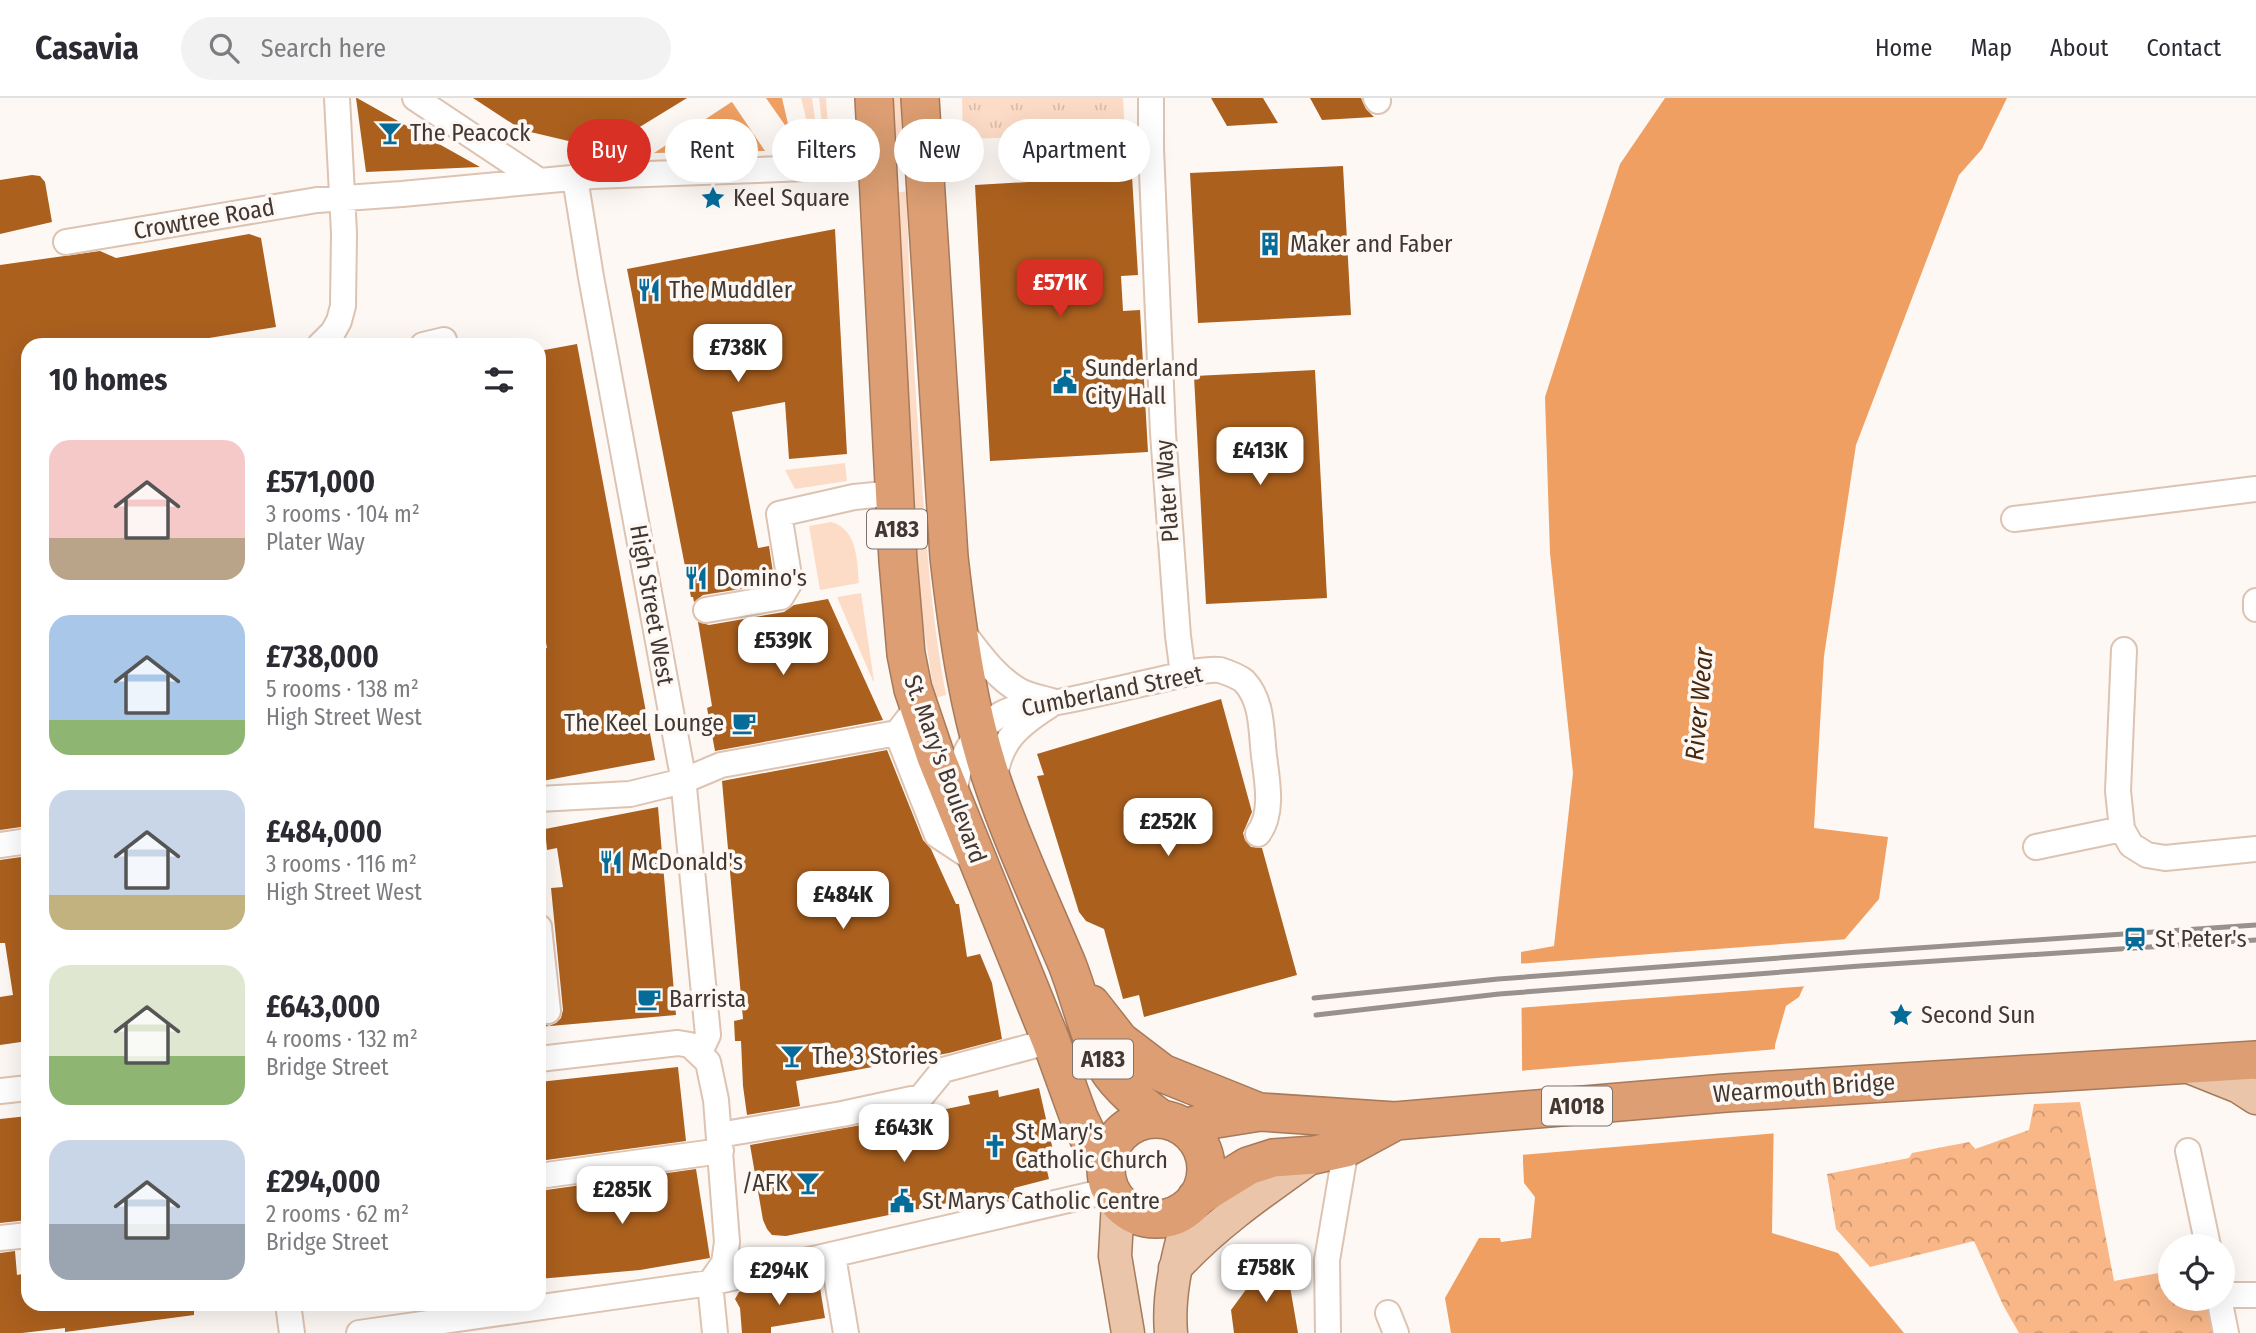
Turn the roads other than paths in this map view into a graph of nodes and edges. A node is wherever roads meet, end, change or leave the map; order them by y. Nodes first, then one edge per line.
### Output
1 (337, 98) edge
2 (415, 98) edge
3 (874, 98) edge
4 (920, 98) edge
5 (1151, 98) edge
6 (772, 170) edge
7 (651, 175) edge
8 (567, 178) edge
9 (538, 180) junction
10 (576, 182) edge
11 (343, 198) junction
12 (66, 242) dead end
13 (327, 338) edge
14 (2256, 489) edge
15 (895, 493) junction
16 (2014, 519) dead end
17 (706, 610) dead end
18 (956, 624) junction
19 (2124, 650) dead end
20 (1183, 674) junction
21 (1056, 702) junction
22 (907, 720) junction
23 (979, 735) junction
24 (684, 781) junction
25 (994, 786) junction
26 (546, 799) edge
27 (954, 803) junction
28 (1255, 824) dead end
29 (2122, 829) junction
30 (21, 842) edge
31 (0, 845) edge
32 (2036, 847) dead end
33 (2256, 849) edge
34 (978, 862) junction
35 (1073, 981) junction
36 (546, 992) edge
37 (548, 1011) dead end
38 (1051, 1041) junction
39 (704, 1044) junction
40 (546, 1058) edge
41 (2256, 1060) edge
42 (2182, 1065) junction
43 (21, 1089) edge
44 (0, 1091) edge
45 (2256, 1098) edge
46 (1260, 1112) junction
47 (1411, 1120) junction
48 (1173, 1123) junction
49 (720, 1143) junction
50 (1330, 1151) junction
51 (2188, 1151) dead end
52 (546, 1175) edge
53 (1112, 1184) junction
54 (1194, 1201) junction
55 (2205, 1234) edge
56 (21, 1236) edge
57 (0, 1238) edge
58 (832, 1256) junction
59 (1175, 1268) junction
60 (710, 1283) junction
61 (2256, 1295) edge
62 (2235, 1296) edge
63 (546, 1306) edge
64 (289, 1311) edge
65 (513, 1311) edge
66 (2223, 1311) edge
67 (292, 1333) edge
68 (359, 1333) edge
69 (715, 1333) edge
70 (846, 1333) edge
71 (1128, 1333) edge
72 (1171, 1333) edge
73 (1328, 1333) edge
74 (2226, 1333) edge

1 - 11 street
2 - 9 street
3 - 15 highway, St. Mary's Boulevard / A183
4 - 18 highway, St. Mary's Boulevard / A183
5 - 20 street, Plater Way
6 - 7 street, Crowtree Road
8 - 9 street, Crowtree Road
9 - 11 street, Crowtree Road
10 - 24 street, High Street West
11 - 12 street, Crowtree Road
11 - 13 street
14 - 16 street
15 - 17 street
15 - 22 highway, St. Mary's Boulevard / A183
18 - 21 street
18 - 23 highway, St. Mary's Boulevard / A183
19 - 29 street
20 - 21 street, Cumberland Street
20 - 28 street, Cumberland Street
21 - 23 street, Cumberland Street
21 - 25 street
22 - 24 street
22 - 27 highway, St. Mary's Boulevard / A183
22 - 34 street
23 - 25 highway, St. Mary's Boulevard / A183
23 - 27 street, Cumberland Street
24 - 26 street
24 - 39 street, High Street West
25 - 35 highway, St. Mary's Boulevard / A183
27 - 34 highway, St. Mary's Boulevard / A183
29 - 32 street
29 - 33 street
30 - 31 street
34 - 38 highway, St. Mary's Boulevard / A183
35 - 46 highway, A1018
35 - 48 highway, St. Mary's Boulevard / A183
36 - 37 street
38 - 49 street
38 - 53 highway, St. Mary's Boulevard / A183
39 - 40 street
39 - 49 street, High Street West
41 - 42 highway, A1018
42 - 45 main road
42 - 47 highway, Wearmouth Bridge / A1018
43 - 44 street
46 - 47 highway, A1018
46 - 48 highway, A1018
47 - 50 highway, A1018
48 - 53 highway, A1018
48 - 54 highway
49 - 52 street
49 - 60 street, High Street West
50 - 54 highway, A1018
50 - 59 main road
50 - 73 street
51 - 55 street
53 - 54 highway, A1018
53 - 58 street
53 - 71 main road, A1018
54 - 59 main road
56 - 57 street
58 - 60 street
58 - 70 street
59 - 72 main road
60 - 63 street
60 - 69 street
61 - 62 street
64 - 67 street
65 - 68 street
66 - 74 street

